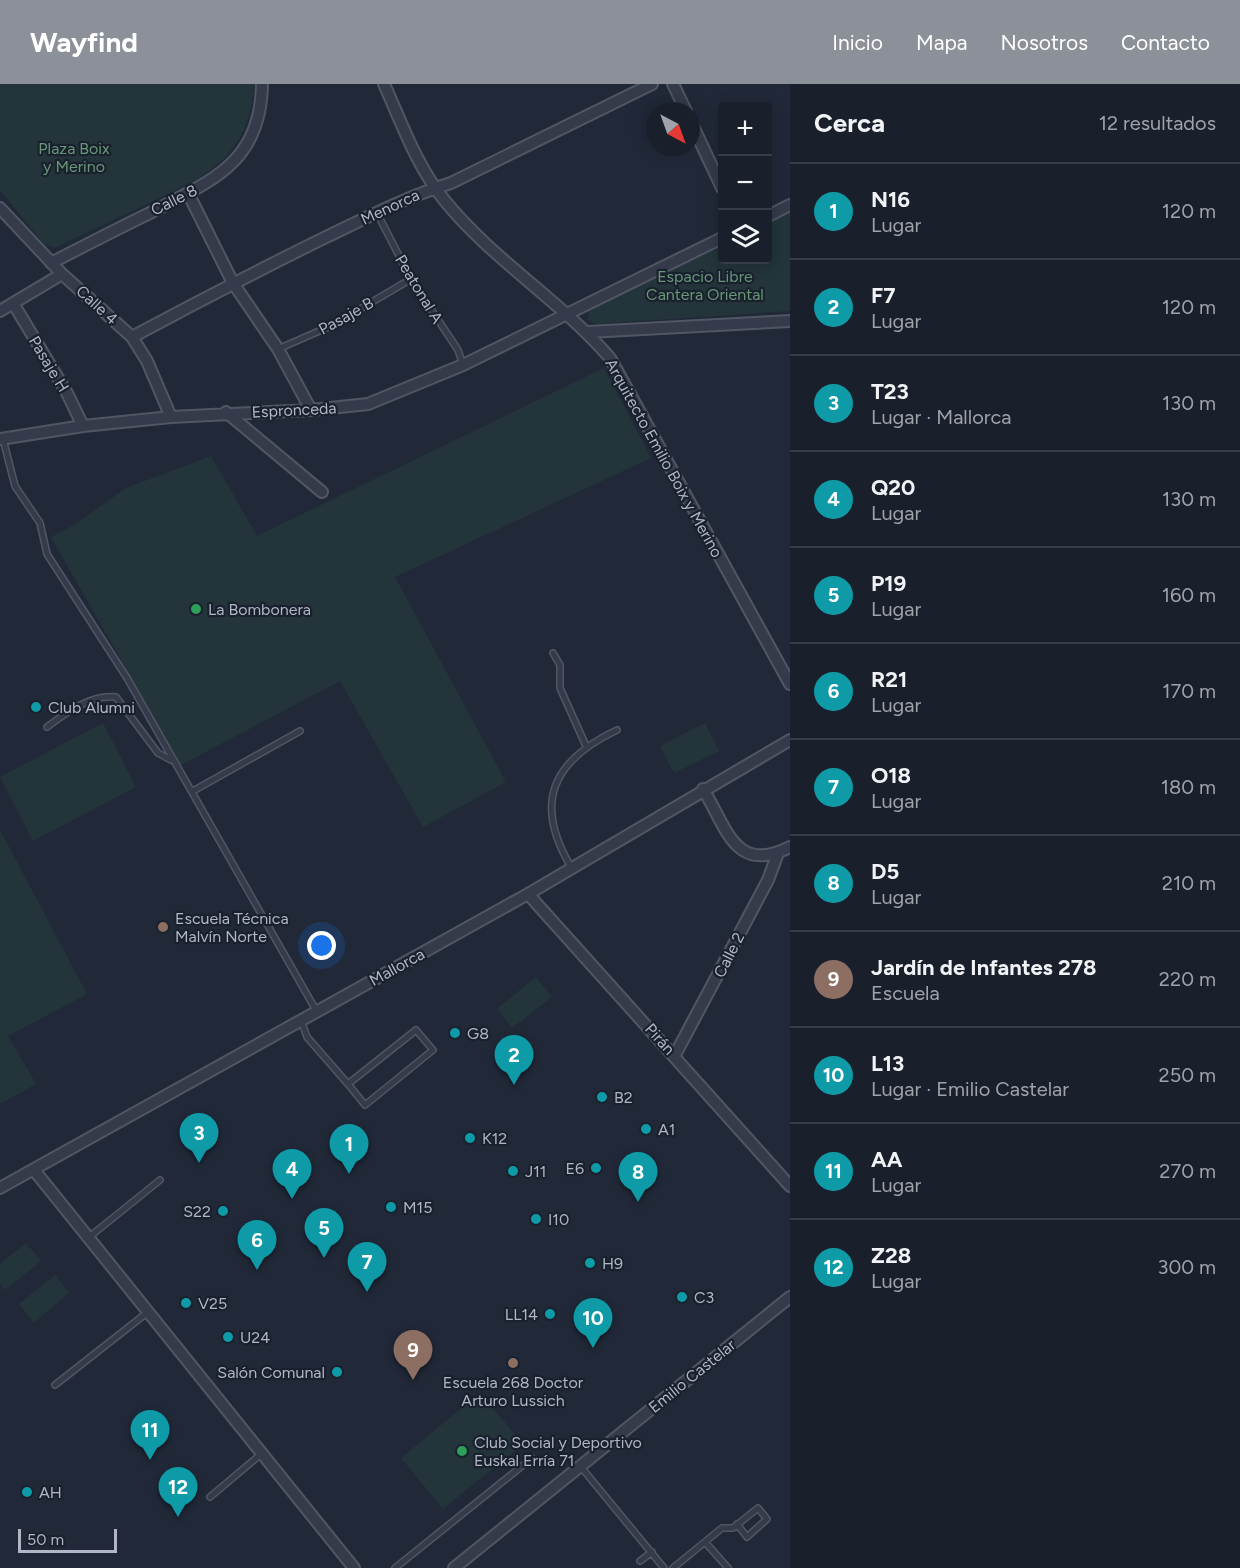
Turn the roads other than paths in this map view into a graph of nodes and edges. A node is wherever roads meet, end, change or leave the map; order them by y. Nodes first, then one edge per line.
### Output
1 (262, 84) edge
2 (384, 84) edge
3 (652, 84) edge
4 (673, 84) edge
5 (682, 102) edge
6 (700, 141) edge
7 (718, 178) edge
8 (436, 188) junction
9 (188, 193) junction
10 (790, 206) edge
11 (1, 211) edge
12 (377, 213) junction
13 (772, 214) edge
14 (718, 241) edge
15 (51, 263) junction
16 (62, 274) junction
17 (411, 279) junction
18 (233, 283) junction
19 (13, 303) junction
20 (0, 311) edge
21 (570, 315) junction
22 (790, 321) edge
23 (588, 332) junction
24 (132, 337) junction
25 (278, 349) junction
26 (463, 365) junction
27 (311, 410) junction
28 (226, 412) junction
29 (171, 417) junction
30 (83, 426) junction
31 (1, 438) edge
32 (322, 492) dead end
33 (553, 653) dead end
34 (790, 684) edge
35 (47, 727) dead end
36 (616, 730) dead end
37 (300, 731) dead end
38 (790, 740) edge
39 (586, 746) junction
40 (173, 760) junction
41 (703, 789) junction
42 (193, 791) junction
43 (790, 847) edge
44 (778, 853) junction
45 (571, 867) junction
46 (528, 894) junction
47 (317, 1012) junction
48 (301, 1020) junction
49 (675, 1055) junction
50 (348, 1084) junction
51 (34, 1170) junction
52 (160, 1180) dead end
53 (790, 1186) edge
54 (0, 1188) edge
55 (87, 1239) junction
56 (790, 1297) edge
57 (148, 1312) junction
58 (55, 1384) dead end
59 (261, 1454) junction
60 (532, 1458) dead end
61 (581, 1467) junction
62 (210, 1497) dead end
63 (737, 1524) junction
64 (705, 1542) junction
65 (651, 1552) junction
66 (640, 1561) dead end
67 (354, 1568) edge
68 (395, 1568) edge
69 (454, 1568) edge
70 (664, 1568) edge
71 (673, 1568) edge
72 (728, 1568) edge

1 - 9 street, Calle 8
2 - 8 street, Arquitecto Emilio Boix y Merino
3 - 8 street, Menorca
4 - 5 street
6 - 7 street
8 - 12 street, Menorca
8 - 21 street, Arquitecto Emilio Boix y Merino
9 - 15 street, Calle 8
9 - 18 street
10 - 13 street
11 - 15 street, Calle 4
12 - 17 lane, Peatonal A
12 - 18 street, Menorca
14 - 21 street, Espronceda
15 - 16 street, Calle 4
16 - 19 street
16 - 24 street, Calle 4
17 - 25 lane, Pasaje B
17 - 26 lane, Peatonal A
18 - 24 street, Menorca
18 - 25 street
19 - 20 street
19 - 30 street, Pasaje H
21 - 23 street, Arquitecto Emilio Boix y Merino
21 - 26 street, Espronceda
22 - 23 street
23 - 34 street, Arquitecto Emilio Boix y Merino
24 - 29 street, Calle 4
25 - 27 street
26 - 27 street, Espronceda
27 - 28 street, Espronceda
28 - 29 street, Espronceda
28 - 32 street
29 - 30 street, Espronceda
30 - 31 street, Espronceda
31 - 40 lane
33 - 39 lane
35 - 40 lane
36 - 39 lane
37 - 42 lane
38 - 41 street, Mallorca
39 - 45 lane
40 - 42 lane
41 - 44 street
41 - 45 street, Mallorca
42 - 47 lane
43 - 44 street
44 - 49 street, Calle 2
45 - 46 street, Mallorca
46 - 47 street, Mallorca
46 - 49 street, Pirán
47 - 48 street, Mallorca
48 - 50 lane
48 - 51 street, Mallorca
49 - 53 street, Pirán
50 - 50 lane
51 - 54 street, Mallorca
51 - 55 street
52 - 55 lane
55 - 57 street
56 - 61 street, Emilio Castelar
57 - 58 lane
57 - 59 street
59 - 62 lane
59 - 67 street
60 - 68 lane
61 - 65 lane
61 - 69 street, Emilio Castelar
63 - 63 lane
63 - 64 lane
64 - 71 lane
64 - 72 lane
65 - 66 lane
65 - 70 lane

